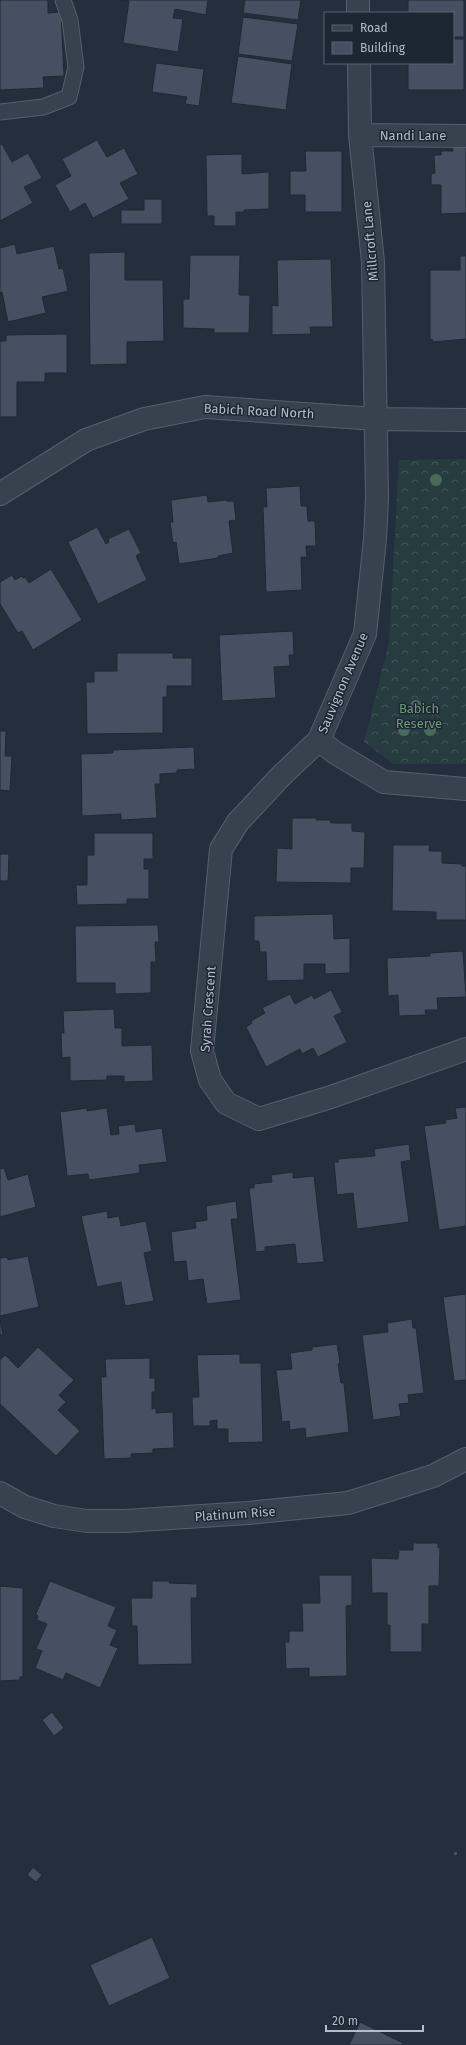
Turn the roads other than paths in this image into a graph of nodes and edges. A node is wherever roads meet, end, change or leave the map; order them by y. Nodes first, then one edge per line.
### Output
1 (63, 0) edge
2 (358, 0) edge
3 (358, 12) edge
4 (358, 64) edge
5 (0, 112) edge
6 (360, 135) junction
7 (466, 136) edge
8 (376, 419) junction
9 (466, 420) edge
10 (0, 494) edge
11 (319, 740) junction
12 (466, 789) edge
13 (466, 1049) edge
14 (466, 1458) edge
15 (0, 1493) edge

1 - 5 lane
2 - 3 street
4 - 6 street, Millcroft Lane
6 - 7 street, Nandi Lane
6 - 8 street, Millcroft Lane
8 - 9 street, Babich Road North
8 - 10 street, Babich Road North
8 - 11 street, Sauvignon Avenue
11 - 12 street, Sauvignon Avenue
11 - 13 street, Syrah Crescent
14 - 15 street, Platinum Rise

